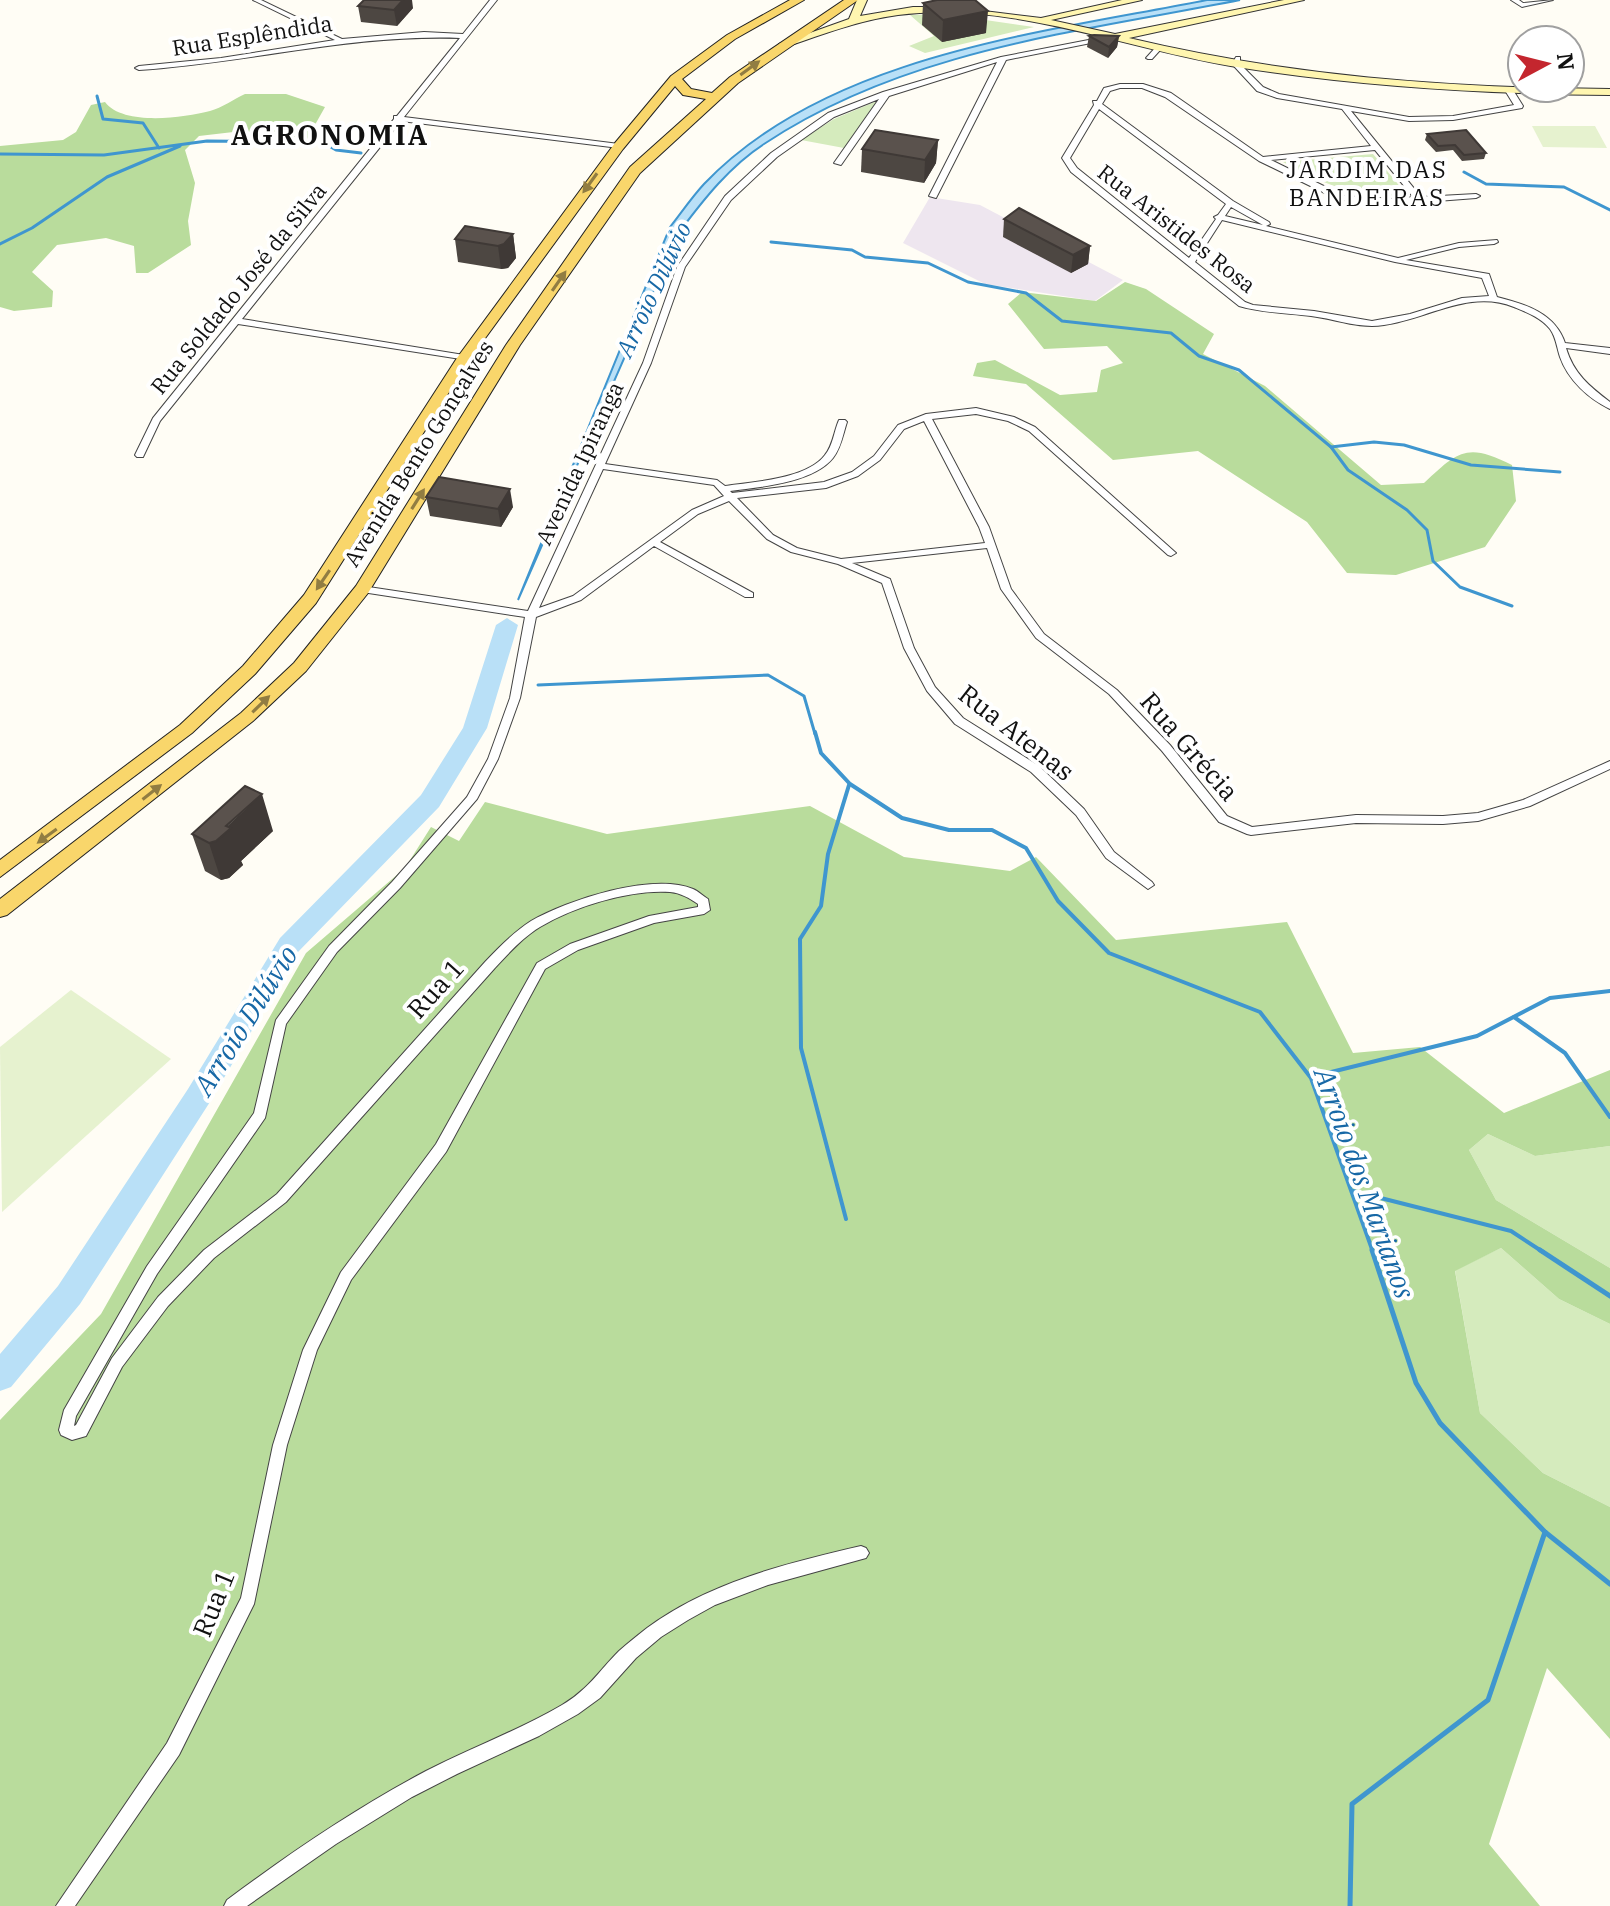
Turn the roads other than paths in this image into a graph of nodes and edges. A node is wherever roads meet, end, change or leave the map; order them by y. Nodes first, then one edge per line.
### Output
1 (256, 0) edge
2 (494, 0) edge
3 (798, 0) edge
4 (852, 0) edge
5 (862, 0) edge
6 (888, 0) edge
7 (961, 0) edge
8 (1137, 0) edge
9 (1299, 0) edge
10 (1514, 0) edge
11 (1550, 0) edge
12 (913, 10) junction
13 (853, 21) junction
14 (1049, 22) junction
15 (1172, 26) junction
16 (1084, 33) junction
17 (1109, 34) junction
18 (1124, 35) junction
19 (466, 36) junction
20 (339, 39) junction
21 (784, 44) junction
22 (1068, 45) junction
23 (1182, 47) junction
24 (1158, 48) junction
25 (1003, 58) junction
26 (1150, 58) dead end
27 (1237, 61) junction
28 (139, 68) dead end
29 (675, 79) junction
30 (1506, 85) edge
31 (1610, 85) edge
32 (1586, 86) edge
33 (1506, 92) edge
34 (1586, 92) edge
35 (1610, 92) edge
36 (886, 94) junction
37 (714, 97) junction
38 (1096, 103) junction
39 (1518, 104) edge
40 (1345, 109) junction
41 (397, 118) junction
42 (619, 146) junction
43 (1377, 148) junction
44 (1262, 159) junction
45 (838, 163) dead end
46 (933, 196) dead end
47 (1476, 196) dead end
48 (1420, 201) junction
49 (1230, 203) junction
50 (1218, 217) junction
51 (1275, 230) junction
52 (1494, 242) dead end
53 (1395, 260) junction
54 (1190, 263) junction
55 (1494, 300) junction
56 (237, 321) junction
57 (1564, 345) junction
58 (1610, 351) edge
59 (464, 358) junction
60 (1610, 406) edge
61 (926, 417) junction
62 (842, 422) dead end
63 (140, 455) dead end
64 (599, 466) junction
65 (728, 492) junction
66 (655, 543) junction
67 (991, 545) junction
68 (1171, 553) dead end
69 (841, 562) junction
70 (362, 589) junction
71 (749, 595) dead end
72 (531, 615) junction
73 (1610, 765) edge
74 (0, 870) edge
75 (1148, 885) dead end
76 (0, 910) edge
77 (861, 1553) dead end
78 (65, 1906) edge
79 (233, 1906) edge

1 - 20 street
2 - 19 street, Rua Soldado José da Silva
3 - 29 main road, Avenida Bento Gonçalves
4 - 21 main road, Avenida Bento Gonçalves
5 - 13 main road
6 - 12 main road
7 - 14 main road
8 - 14 main road
9 - 15 main road, Avenida Ipiranga
10 - 11 street
12 - 13 main road
12 - 14 main road
13 - 21 main road
14 - 16 main road
14 - 17 main road
15 - 18 main road, Avenida Ipiranga
15 - 23 main road
16 - 17 main road
16 - 22 street, Avenida Ipiranga
17 - 18 main road, Avenida Ipiranga
17 - 22 street, Avenida Ipiranga
17 - 24 main road
18 - 23 main road
19 - 20 street, Rua Esplêndida
19 - 41 street, Rua Soldado José da Silva
20 - 28 street, Rua Esplêndida
37 -> 21 main road, Avenida Bento Gonçalves
22 - 25 street, Avenida Ipiranga
23 - 27 main road
24 - 26 street
24 - 27 main road
25 - 36 street, Avenida Ipiranga
25 - 46 street
27 - 30 main road
27 - 33 main road
27 - 40 street
29 - 37 main road
29 - 42 main road, Avenida Bento Gonçalves
31 - 32 main road
34 - 35 main road
36 - 45 street
36 - 64 street, Avenida Ipiranga
70 -> 37 main road, Avenida Bento Gonçalves
38 - 44 street
38 - 49 street
38 - 54 street, Rua Aristides Rosa
39 - 40 street
40 - 43 street
41 - 42 street
41 - 56 street, Rua Soldado José da Silva
42 -> 59 main road, Avenida Bento Gonçalves
43 - 44 street
43 - 48 street
44 - 48 street
47 - 48 street
49 - 50 street
49 - 51 street
50 - 51 street
50 - 54 street
51 - 53 street
52 - 53 street
53 - 55 street
54 - 55 street, Rua Aristides Rosa
55 - 57 street, Rua Aristides Rosa
56 - 59 street
56 - 63 street, Rua Soldado José da Silva
57 - 58 street
57 - 60 street, Rua Aristides Rosa
59 -> 74 main road, Avenida Bento Gonçalves
61 - 65 street
61 - 67 street, Rua Grécia
61 - 68 street
62 - 65 street
64 - 65 street
64 - 72 street, Avenida Ipiranga
65 - 66 street
65 - 69 street, Rua Atenas
66 - 71 street
66 - 72 street
67 - 69 street
67 - 73 street, Rua Grécia
69 - 75 street, Rua Atenas
70 - 72 street
76 -> 70 main road, Avenida Bento Gonçalves
72 - 78 street, Rua 1
77 - 79 street

